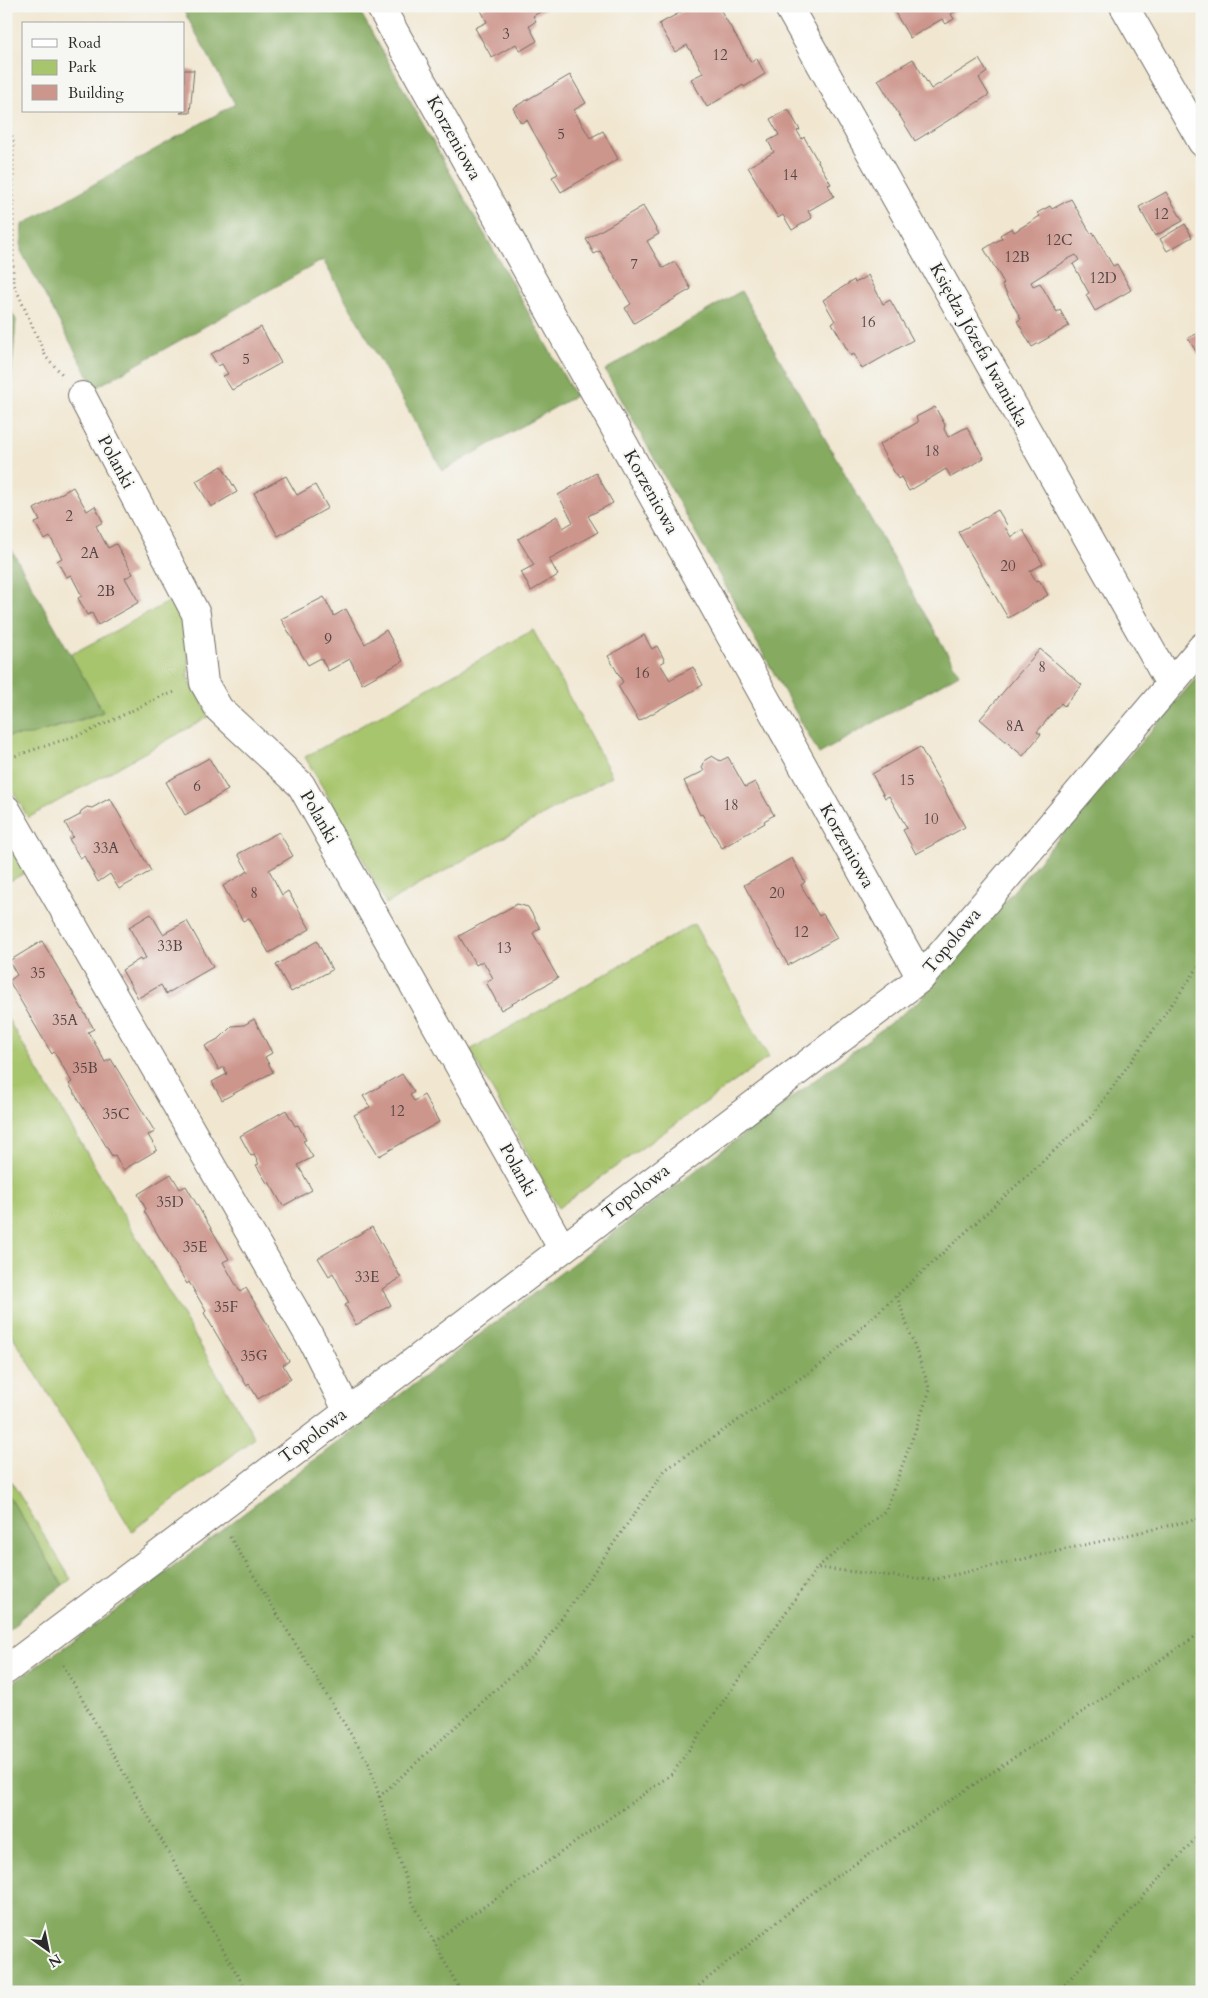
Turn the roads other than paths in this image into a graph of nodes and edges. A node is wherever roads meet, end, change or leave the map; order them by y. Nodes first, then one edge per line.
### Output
1 (380, 6) edge
2 (788, 6) edge
3 (1124, 6) edge
4 (1202, 142) edge
5 (82, 396) road end
6 (1202, 647) edge
7 (1170, 684) junction
8 (6, 809) edge
9 (921, 978) junction
10 (562, 1248) junction
11 (347, 1410) junction
12 (6, 1670) edge

1 - 9 street, Korzeniowa
2 - 7 street, Księdza Józefa Iwaniuka
3 - 4 street
5 - 10 street, Polanki
6 - 7 street, Topolowa
7 - 9 street, Topolowa
8 - 11 street
9 - 10 street, Topolowa
10 - 11 street, Topolowa
11 - 12 street, Topolowa

